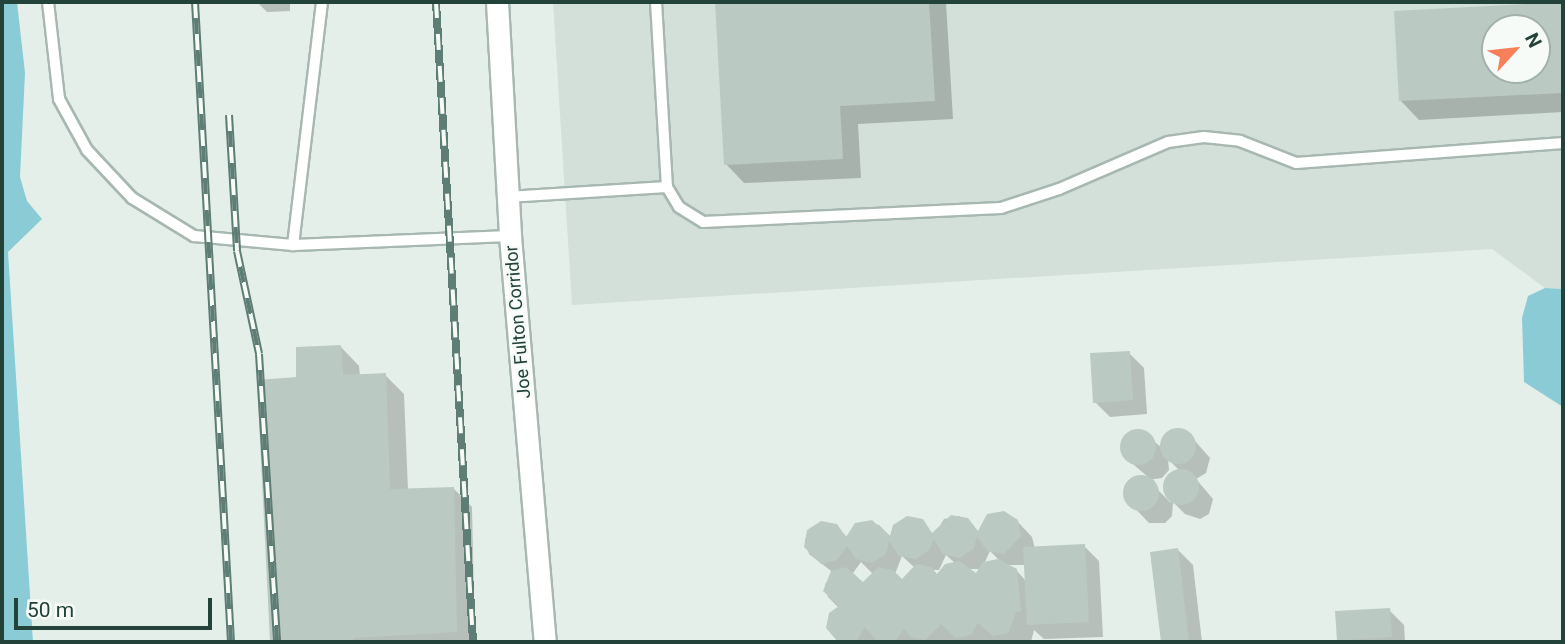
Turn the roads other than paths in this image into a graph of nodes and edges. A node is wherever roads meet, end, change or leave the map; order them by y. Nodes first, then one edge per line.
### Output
1 (48, 2) edge
2 (322, 2) edge
3 (497, 2) edge
4 (656, 2) edge
5 (1563, 143) edge
6 (667, 187) junction
7 (508, 197) junction
8 (510, 236) junction
9 (293, 245) junction
10 (545, 642) edge

1 - 9 lane
2 - 9 lane
3 - 7 main road, Joe Fulton Corridor
4 - 6 lane
5 - 6 lane
6 - 7 lane
7 - 8 main road, Joe Fulton Corridor
8 - 9 lane
8 - 10 main road, Joe Fulton Corridor

